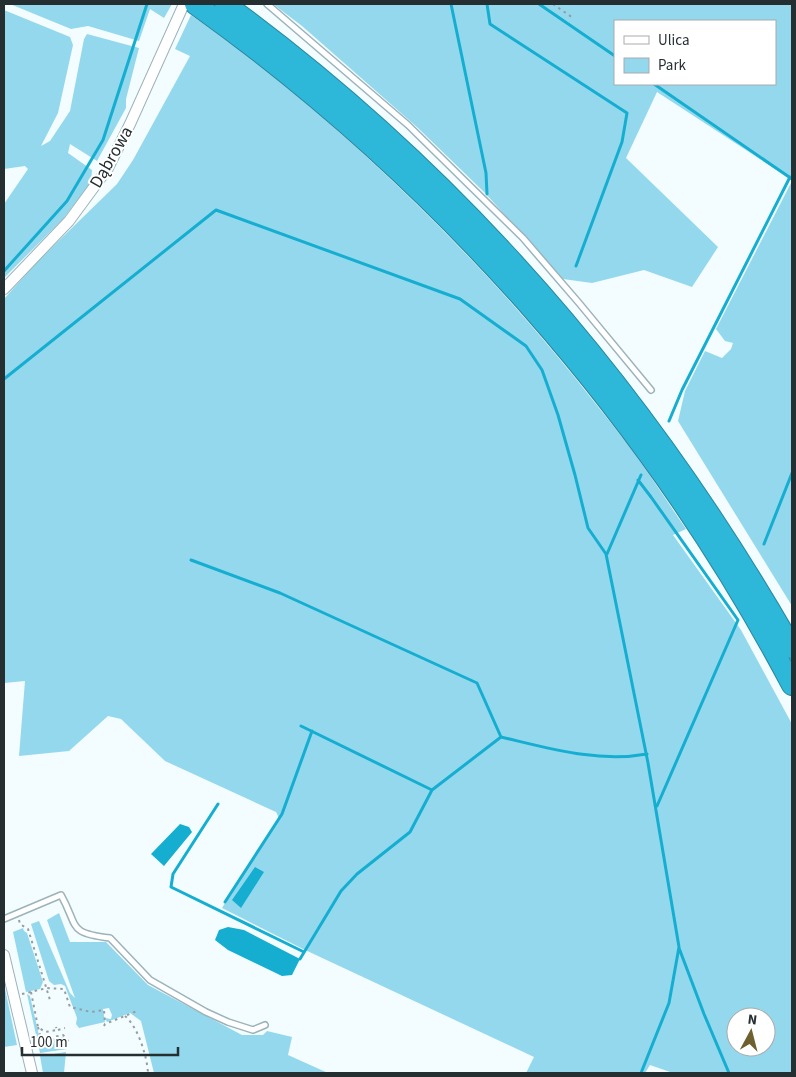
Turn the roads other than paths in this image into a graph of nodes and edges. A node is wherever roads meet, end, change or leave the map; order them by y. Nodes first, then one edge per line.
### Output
1 (184, 4) edge
2 (195, 4) edge
3 (225, 4) edge
4 (267, 4) edge
5 (4, 289) edge
6 (651, 390) dead end
7 (792, 648) edge
8 (792, 685) edge
9 (4, 919) edge
10 (4, 955) edge
11 (265, 1025) dead end
12 (32, 1073) edge

1 - 5 street, Dąbrowa
2 - 8 highway
3 - 7 highway
4 - 6 lane
9 - 11 lane
10 - 12 street

